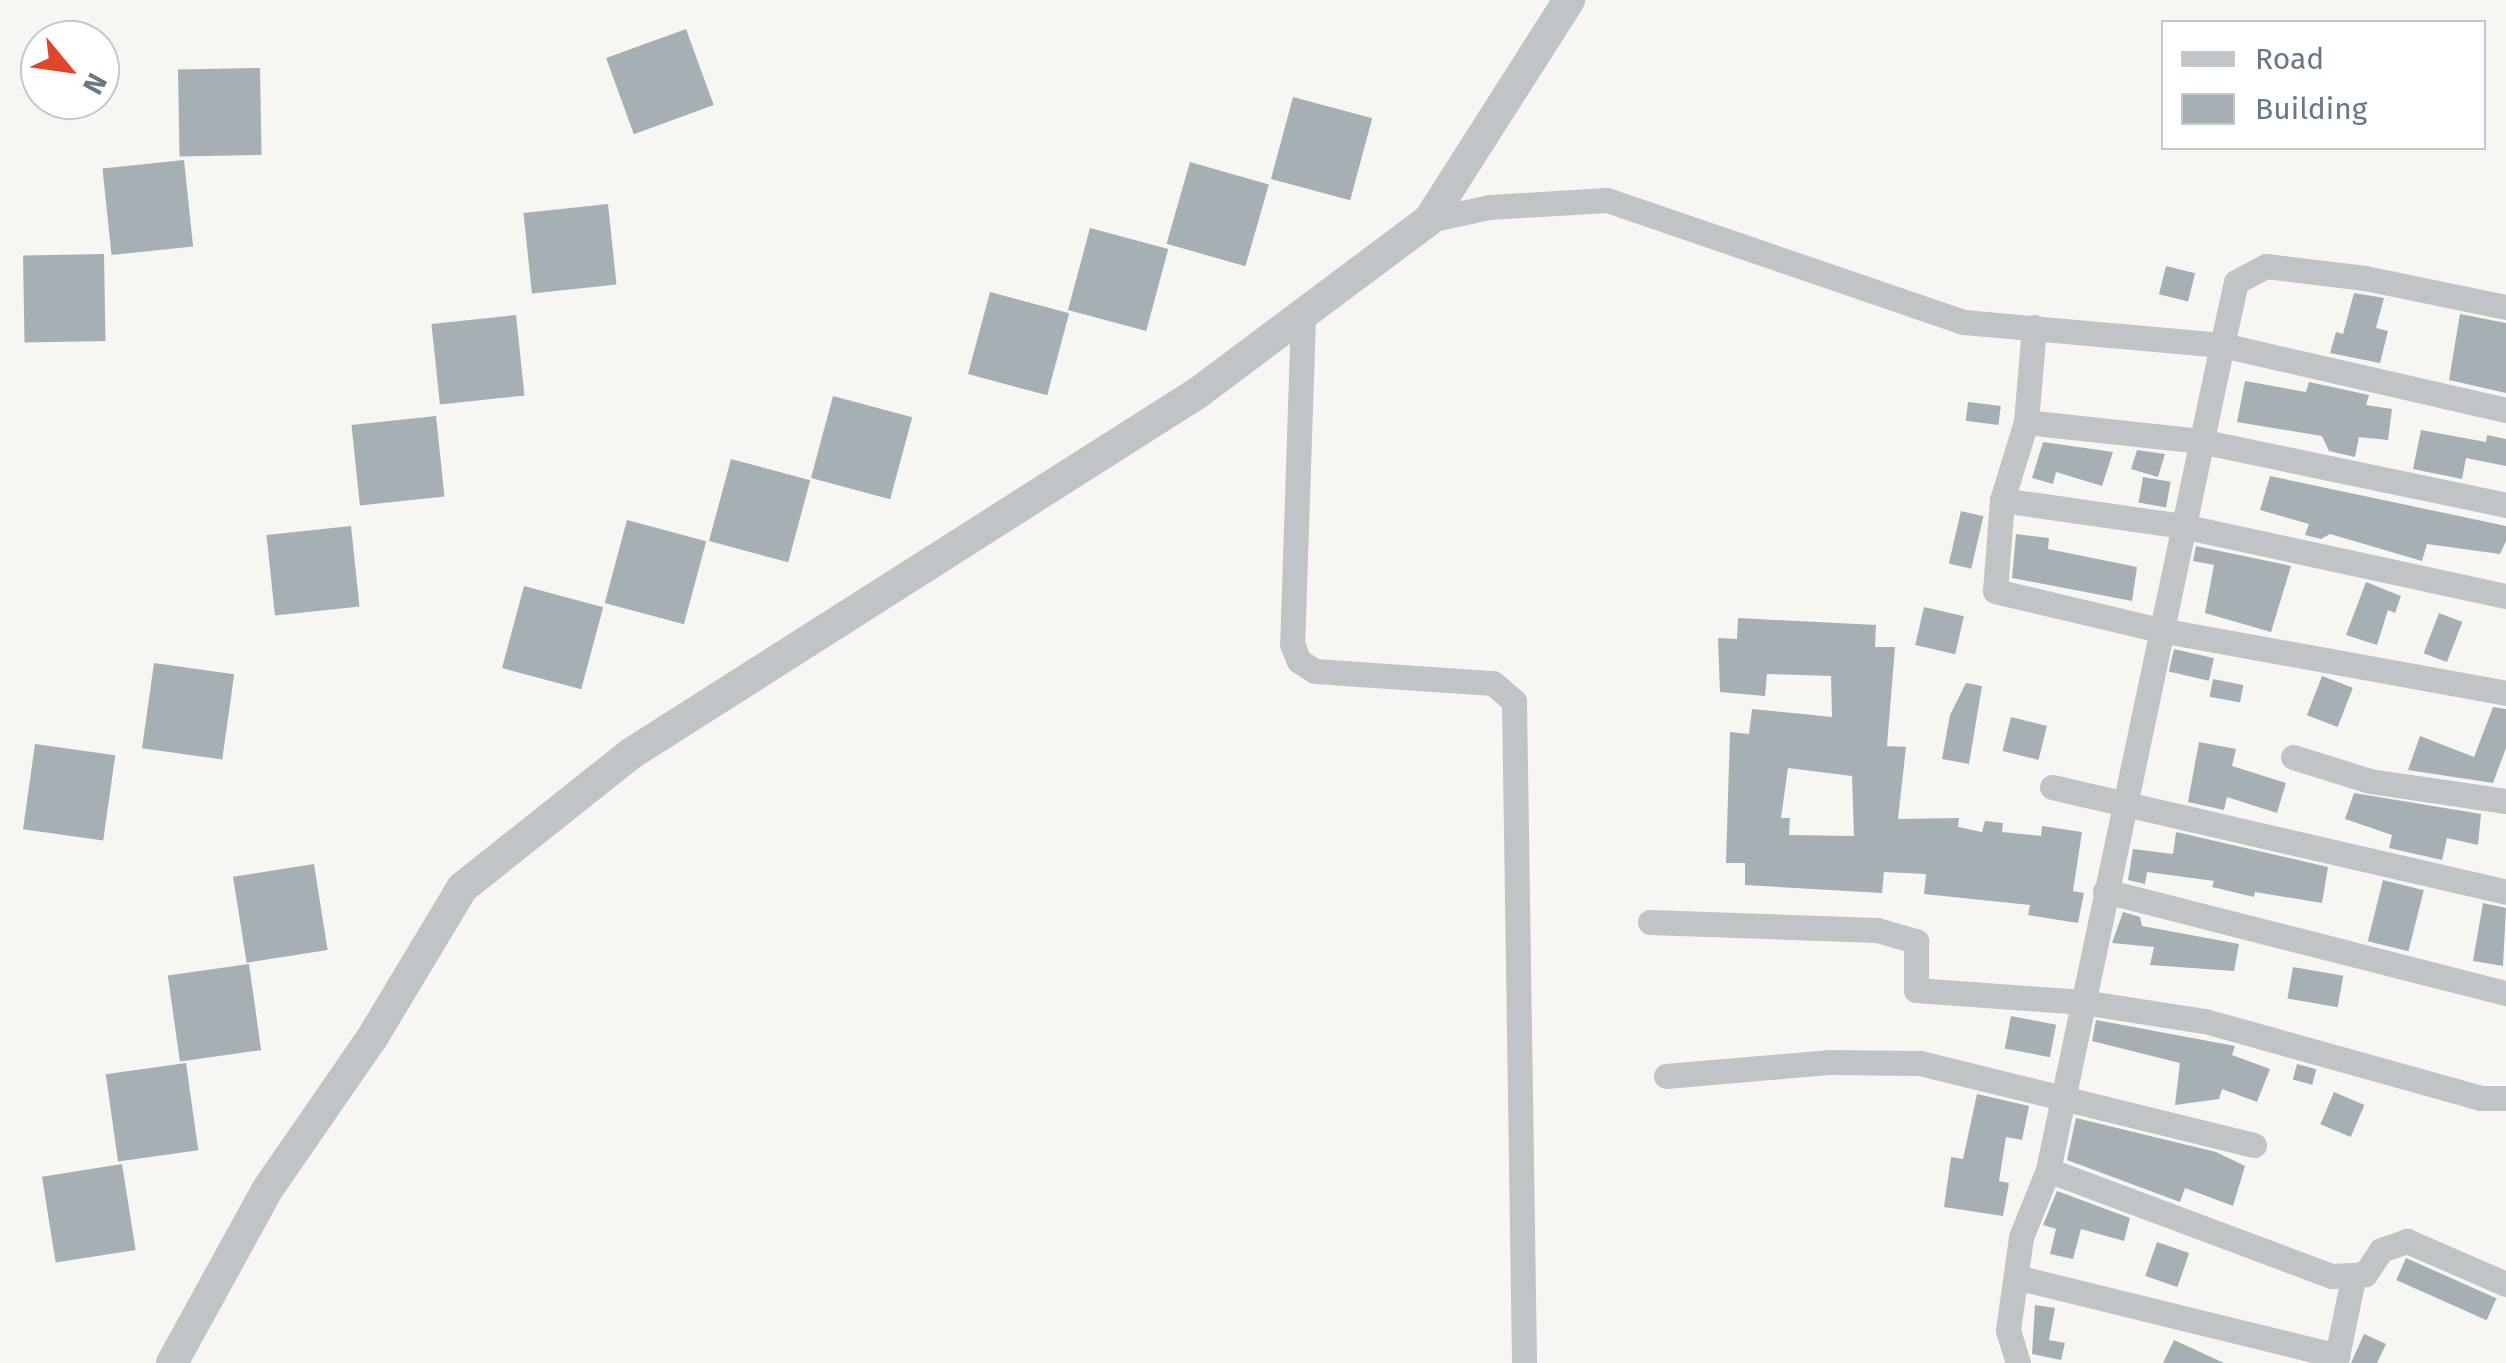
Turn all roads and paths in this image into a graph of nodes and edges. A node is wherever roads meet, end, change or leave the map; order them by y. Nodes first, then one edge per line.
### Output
1 (1569, 0) edge
2 (1429, 220) junction
3 (2506, 307) edge
4 (1303, 317) junction
5 (2034, 327) junction
6 (2222, 345) junction
7 (2506, 410) edge
8 (2026, 422) junction
9 (2200, 441) junction
10 (2002, 500) junction
11 (2506, 505) edge
12 (2182, 526) junction
13 (2506, 596) edge
14 (2160, 630) junction
15 (2506, 693) edge
16 (2294, 758) dead end
17 (2052, 787) dead end
18 (2506, 801) edge
19 (2122, 803) junction
20 (2105, 891) junction
21 (2506, 892) edge
22 (1650, 922) dead end
23 (2506, 993) edge
24 (2083, 1002) junction
25 (1666, 1076) dead end
26 (2504, 1092) edge
27 (2064, 1094) junction
28 (2254, 1145) dead end
29 (2048, 1170) junction
30 (2016, 1277) junction
31 (2353, 1279) junction
32 (2506, 1284) edge
33 (172, 1363) edge
34 (1524, 1363) edge
35 (2018, 1363) edge

1 - 2 street
2 - 4 street
2 - 5 street
3 - 6 street
4 - 33 street
4 - 34 street
5 - 6 street
5 - 8 street
6 - 7 street
6 - 9 street
8 - 9 street
8 - 10 street
9 - 11 street
9 - 12 street
10 - 12 street
10 - 14 street
12 - 13 street
12 - 14 street
14 - 15 street
14 - 19 street
16 - 18 street
17 - 19 street
19 - 20 street
19 - 21 street
20 - 23 street
20 - 24 street
22 - 24 street
24 - 26 street
24 - 27 street
25 - 27 street
27 - 28 street
27 - 29 street
29 - 30 street
29 - 31 street
30 - 31 street
30 - 35 street
31 - 32 street

